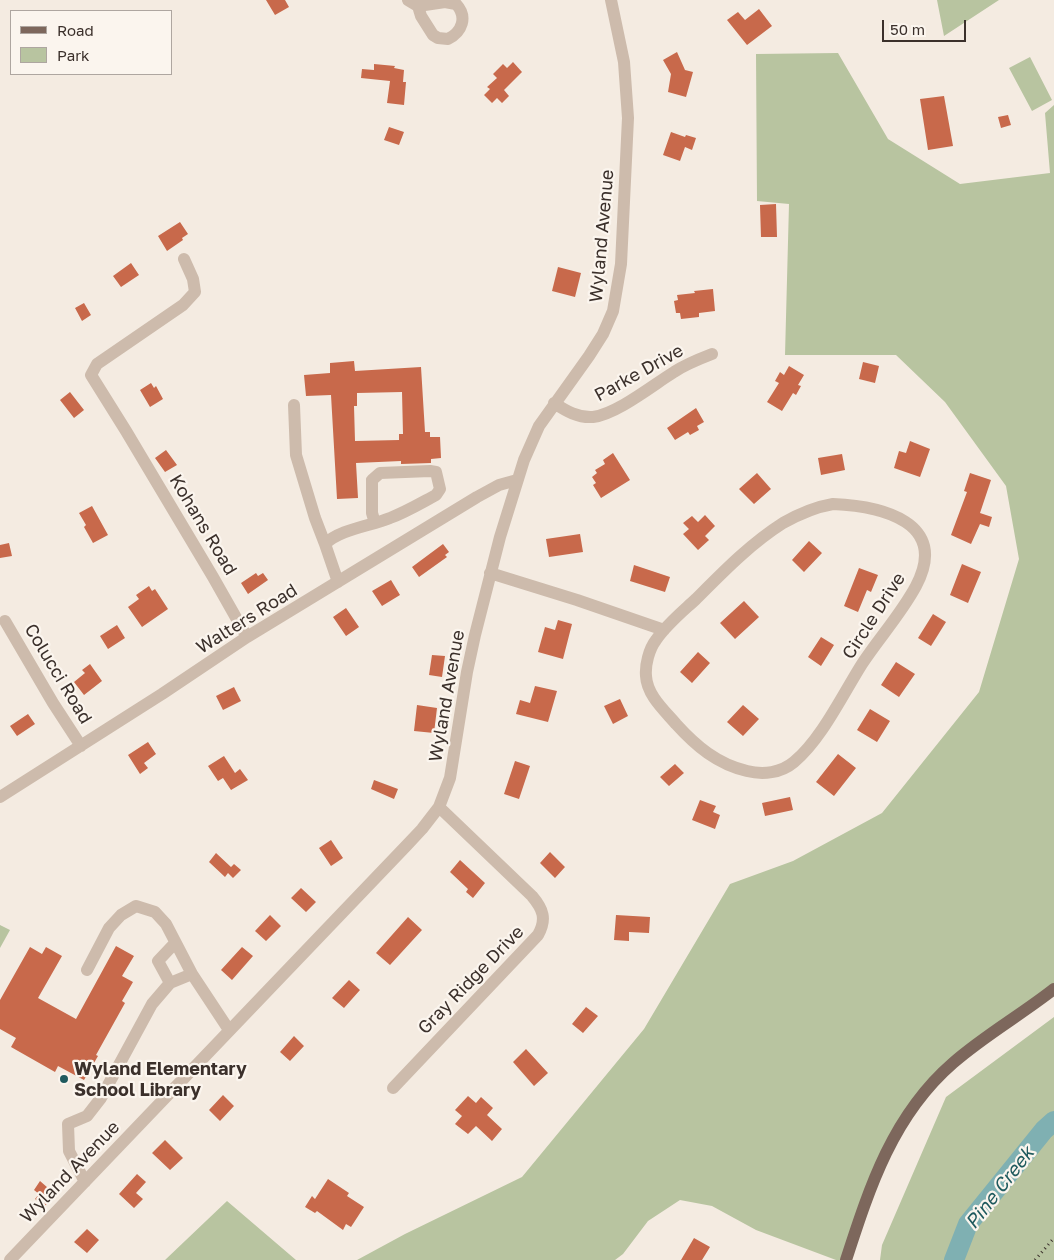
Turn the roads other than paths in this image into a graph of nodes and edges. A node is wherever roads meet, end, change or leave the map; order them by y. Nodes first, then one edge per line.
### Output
1 (611, 0) edge
2 (184, 259) dead end
3 (712, 354) dead end
4 (554, 403) junction
5 (294, 405) dead end
6 (517, 480) junction
7 (376, 523) junction
8 (324, 544) junction
9 (490, 573) junction
10 (338, 582) junction
11 (5, 621) dead end
12 (664, 630) junction
13 (247, 637) junction
14 (81, 746) junction
15 (0, 797) edge
16 (439, 807) junction
17 (175, 943) junction
18 (87, 970) dead end
19 (192, 974) junction
20 (170, 983) junction
21 (1054, 989) edge
22 (229, 1030) junction
23 (393, 1088) dead end
24 (85, 1182) junction
25 (10, 1260) edge
26 (846, 1260) edge

1 - 4 street, Wyland Avenue
2 - 13 street, Kohans Road
3 - 4 street, Parke Drive
4 - 6 street, Wyland Avenue
5 - 8 street
6 - 9 street, Wyland Avenue
6 - 10 street, Walters Road
7 - 7 street
7 - 8 street
8 - 10 street
9 - 12 street
9 - 16 street, Wyland Avenue
10 - 13 street, Walters Road
11 - 14 street, Colucci Road
12 - 12 street, Circle Drive
13 - 14 street, Walters Road
14 - 15 street, Walters Road
16 - 22 street, Wyland Avenue
16 - 23 street, Gray Ridge Drive
17 - 18 street
17 - 19 street
17 - 20 street
19 - 20 street
19 - 22 street
20 - 24 street
21 - 26 main road
22 - 24 street, Wyland Avenue
24 - 25 street, Wyland Avenue

